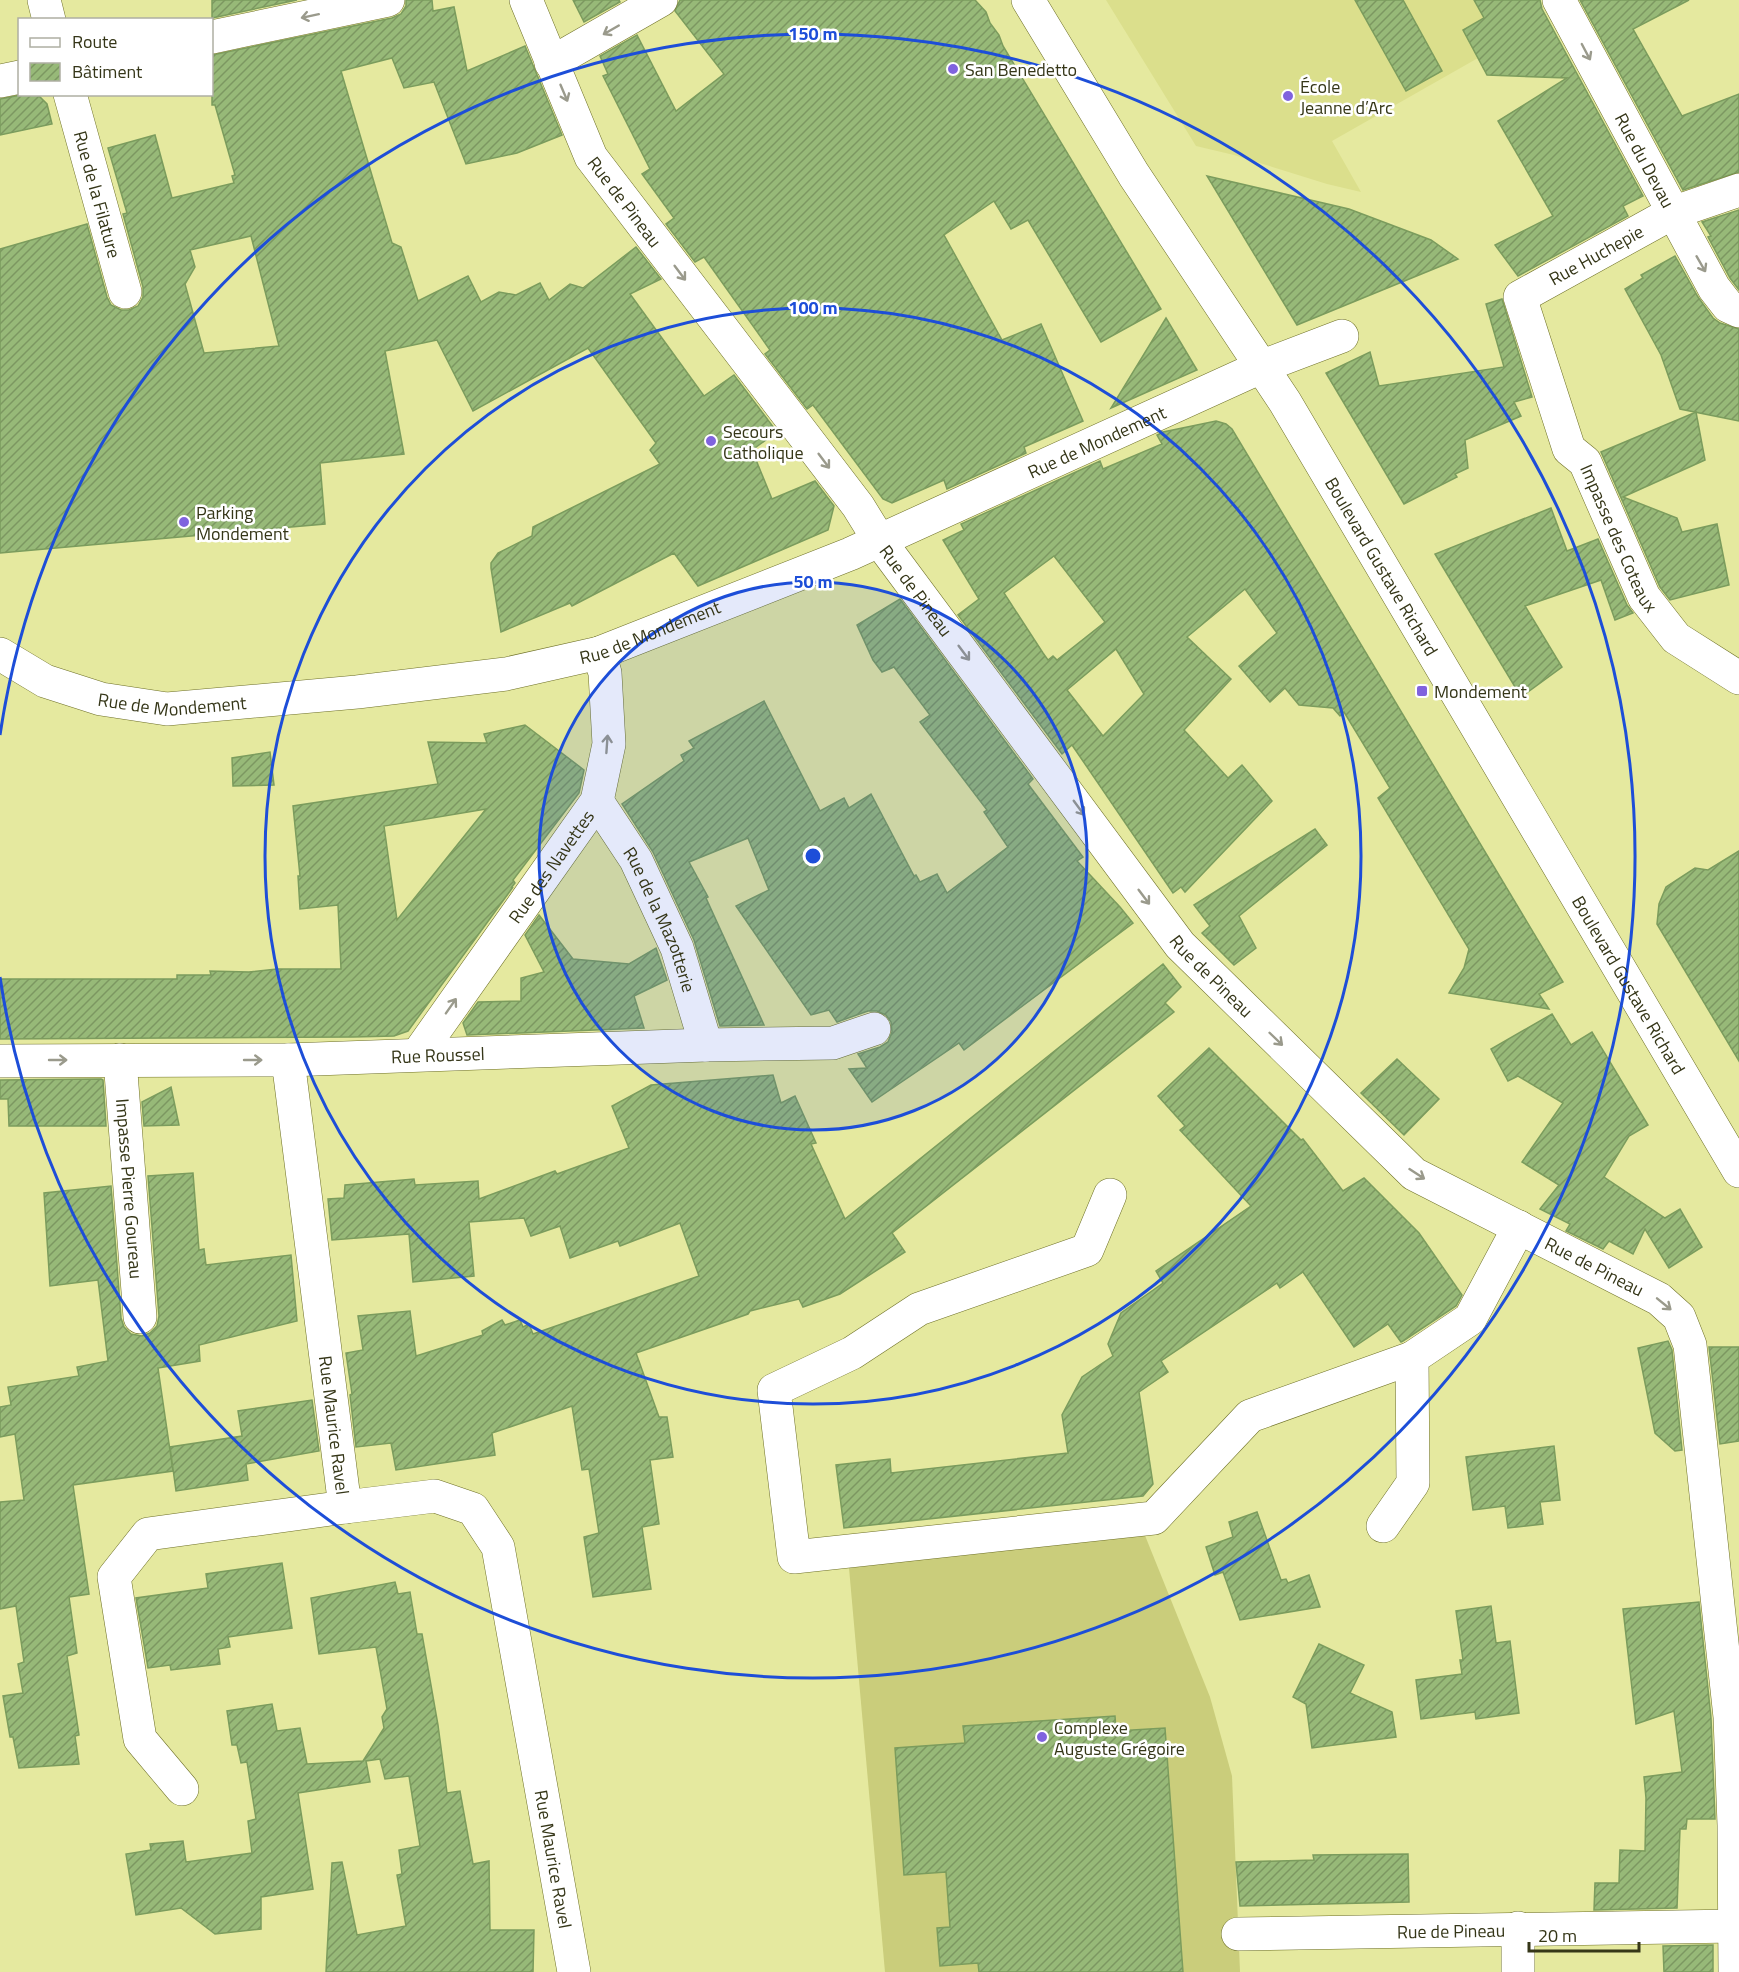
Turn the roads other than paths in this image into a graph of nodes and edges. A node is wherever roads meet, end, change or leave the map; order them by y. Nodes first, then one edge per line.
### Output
1 (44, 0) edge
2 (388, 0) edge
3 (526, 0) edge
4 (547, 0) edge
5 (661, 0) edge
6 (1028, 0) edge
7 (1558, 0) edge
8 (48, 18) edge
9 (213, 37) edge
10 (582, 46) junction
11 (551, 63) junction
12 (18, 77) edge
13 (0, 81) edge
14 (71, 96) edge
15 (1739, 190) edge
16 (1672, 213) junction
17 (125, 292) dead end
18 (1520, 297) joint
19 (1739, 311) edge
20 (1342, 336) dead end
21 (1263, 366) junction
22 (879, 540) junction
23 (599, 653) junction
24 (0, 654) edge
25 (1739, 678) edge
26 (597, 801) junction
27 (874, 1029) dead end
28 (706, 1045) junction
29 (418, 1054) junction
30 (120, 1060) junction
31 (288, 1060) junction
32 (0, 1061) edge
33 (1739, 1171) edge
34 (1110, 1195) dead end
35 (1519, 1227) junction
36 (140, 1317) dead end
37 (1412, 1358) junction
38 (345, 1507) junction
39 (1383, 1526) dead end
40 (182, 1789) dead end
41 (1734, 1926) junction
42 (1518, 1928) junction
43 (1238, 1934) dead end
44 (574, 1972) edge
45 (1518, 1972) edge
46 (1735, 1972) edge

1 - 8 street
2 -> 9 street
3 - 11 street, Rue de Pineau
4 - 10 street
5 -> 10 street
6 - 21 street, Boulevard Gustave Richard
7 -> 16 street, Rue du Devau
10 - 11 street
11 -> 22 street, Rue de Pineau
12 - 13 street
14 - 17 street, Rue de la Filature
15 - 16 street, Rue Huchepie
16 - 18 street, Rue Huchepie
16 -> 19 street, Rue du Devau
18 - 25 street, Impasse des Coteaux
20 - 21 street, Rue de Mondement
21 - 22 street, Rue de Mondement
21 - 33 street, Boulevard Gustave Richard
22 - 23 street, Rue de Mondement
22 -> 35 street, Rue de Pineau
23 - 24 street, Rue de Mondement
26 -> 23 street, Rue des Navettes
26 - 28 street, Rue de la Mazotterie
29 -> 26 street, Rue des Navettes
27 - 28 street, Rue Roussel
28 - 29 street, Rue Roussel
29 - 31 street, Rue Roussel
30 -> 31 street, Rue Roussel
32 -> 30 street, Rue Roussel
30 - 36 street, Impasse Pierre Goureau
31 - 38 street, Rue Maurice Ravel
34 - 37 street
35 - 37 street
35 -> 41 street, Rue de Pineau
37 - 39 street
38 - 40 street
38 - 44 street, Rue Maurice Ravel
41 - 42 street, Rue de Pineau
41 - 46 street, Rue de Pineau
42 - 43 street, Rue de Pineau
42 - 45 street

